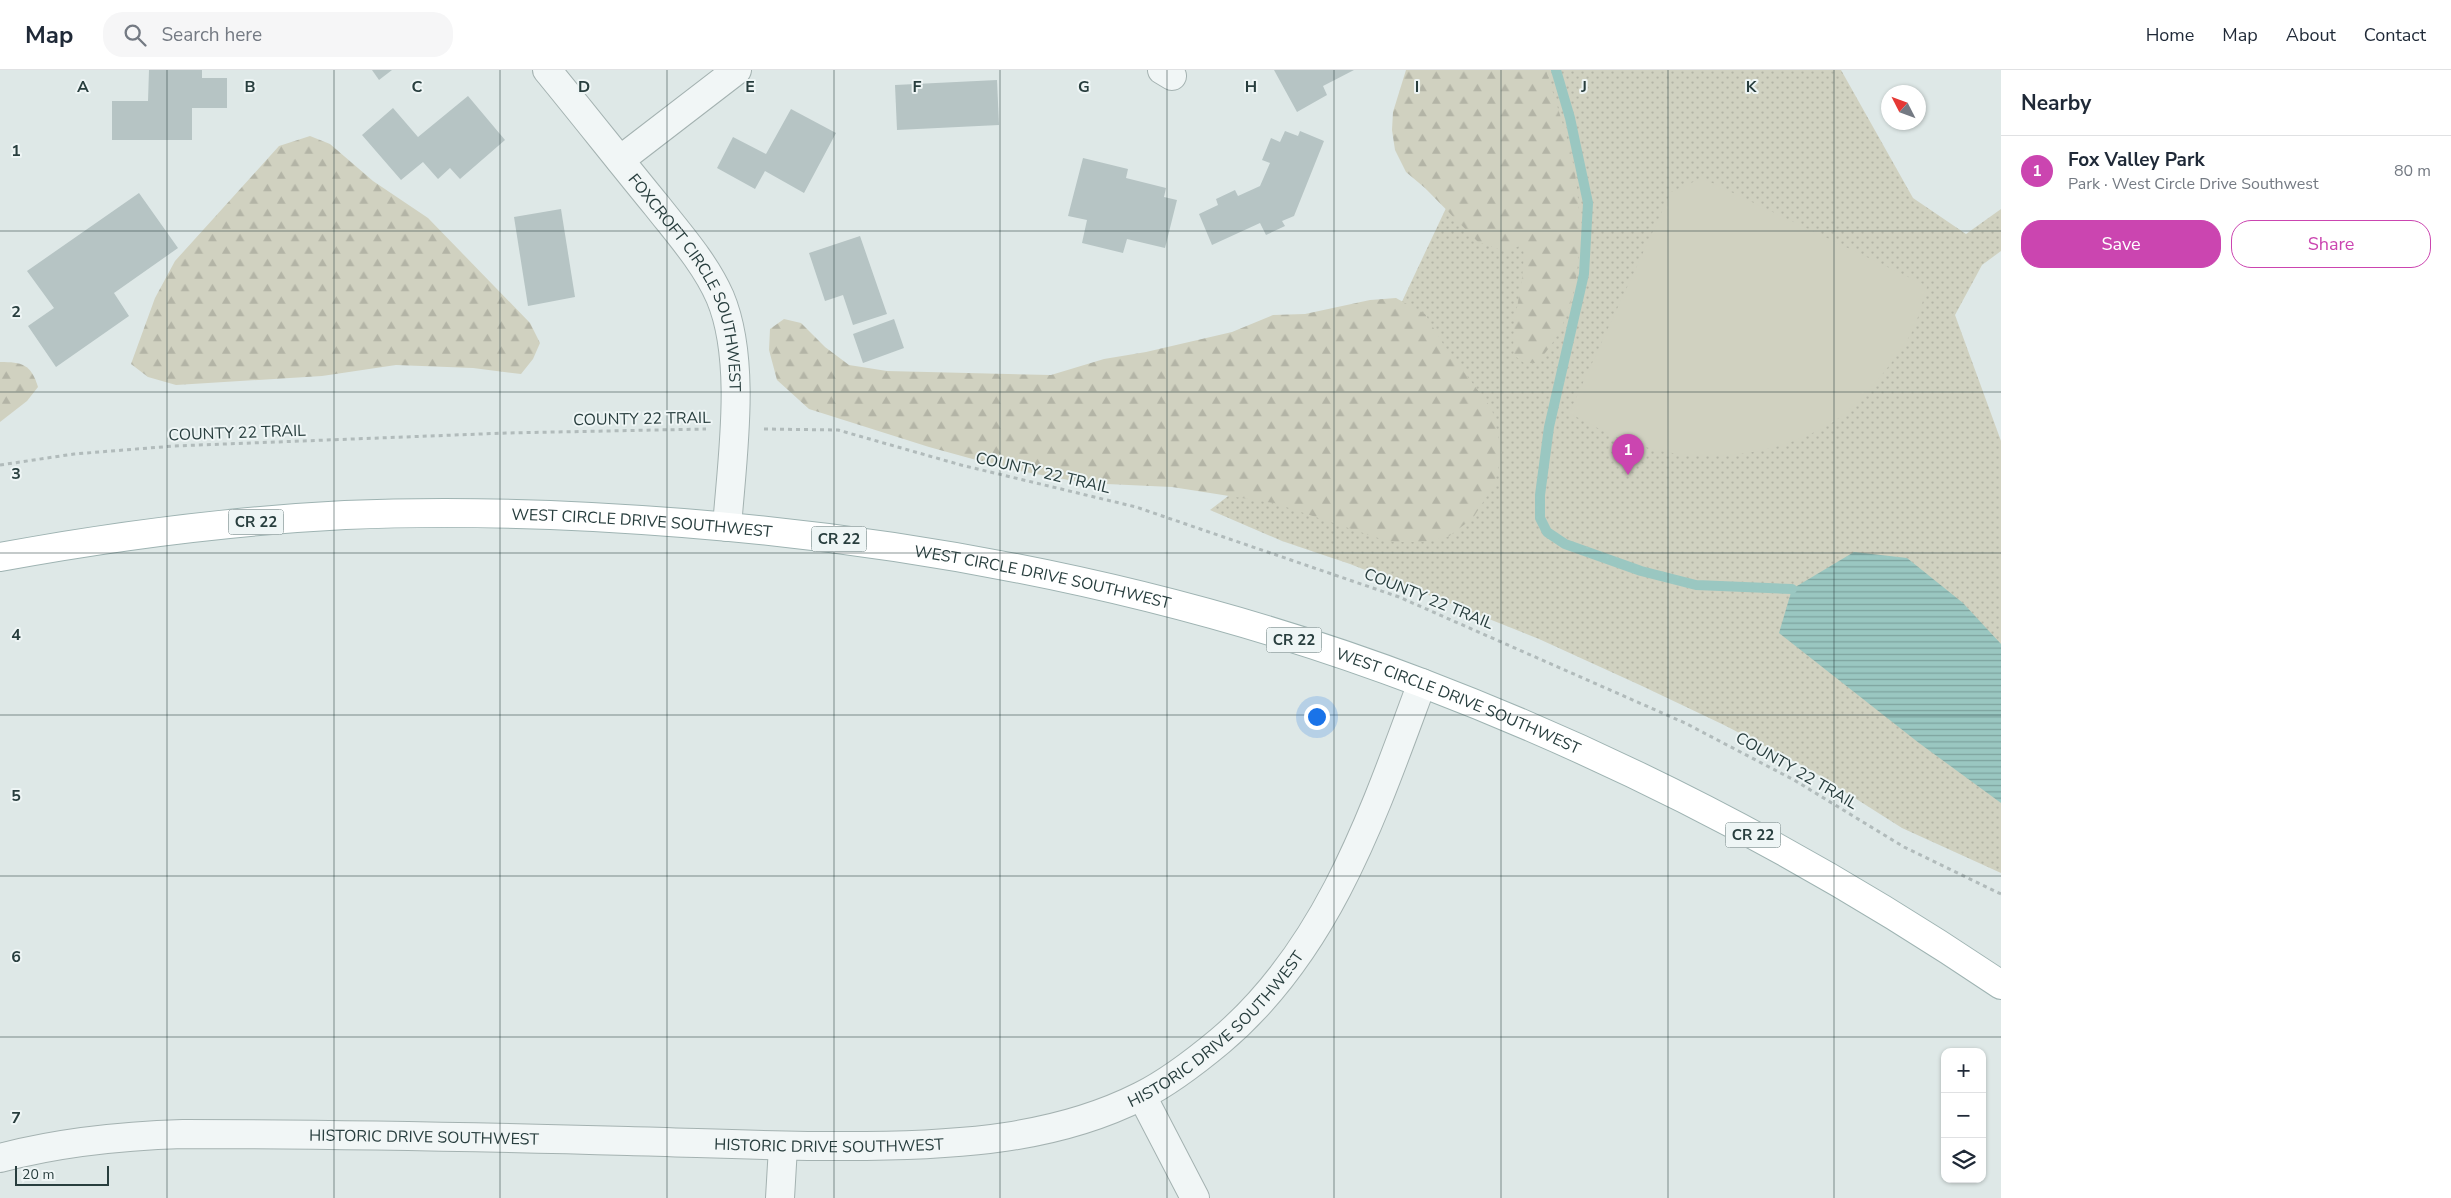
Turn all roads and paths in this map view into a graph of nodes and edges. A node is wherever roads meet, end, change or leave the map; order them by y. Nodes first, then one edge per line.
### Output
1 (547, 70) edge
2 (736, 70) edge
3 (620, 160) junction
4 (734, 428) junction
5 (0, 465) edge
6 (727, 527) junction
7 (0, 557) edge
8 (1422, 683) junction
9 (2001, 894) edge
10 (2001, 985) edge
11 (1142, 1096) junction
12 (783, 1147) junction
13 (0, 1158) edge
14 (780, 1198) edge
15 (1195, 1198) edge

1 - 3 street, FOXCROFT CIRCLE SOUTHWEST
2 - 3 street
3 - 4 street, FOXCROFT CIRCLE SOUTHWEST
4 - 5 path, COUNTY 22 TRAIL
4 - 6 street, FOXCROFT CIRCLE SOUTHWEST
4 - 9 path, COUNTY 22 TRAIL
6 - 7 main road, WEST CIRCLE DRIVE SOUTHWEST / CR 22
6 - 8 main road, WEST CIRCLE DRIVE SOUTHWEST / CR 22
8 - 10 main road, WEST CIRCLE DRIVE SOUTHWEST / CR 22
8 - 11 street, HISTORIC DRIVE SOUTHWEST
11 - 12 street, HISTORIC DRIVE SOUTHWEST
11 - 15 street
12 - 13 street, HISTORIC DRIVE SOUTHWEST
12 - 14 street

